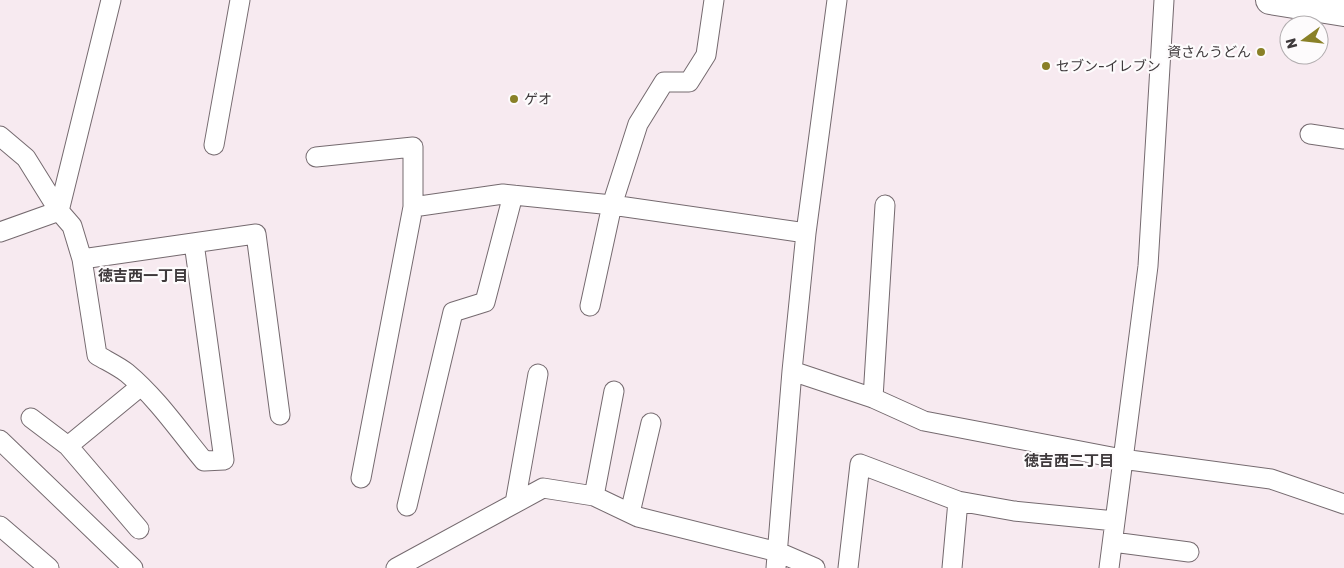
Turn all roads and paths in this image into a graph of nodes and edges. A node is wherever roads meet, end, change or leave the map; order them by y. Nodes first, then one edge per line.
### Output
1 (111, 0) edge
2 (240, 0) edge
3 (714, 0) edge
4 (837, 0) edge
5 (1164, 0) edge
6 (1270, 0) edge
7 (1344, 12) edge
8 (1310, 134) dead end
9 (0, 136) edge
10 (1344, 139) edge
11 (214, 145) dead end
12 (316, 157) dead end
13 (513, 195) junction
14 (612, 204) junction
15 (885, 205) dead end
16 (413, 207) junction
17 (59, 211) junction
18 (0, 232) edge
19 (806, 233) junction
20 (194, 243) junction
21 (82, 259) junction
22 (590, 306) dead end
23 (792, 372) junction
24 (538, 374) dead end
25 (140, 386) junction
26 (614, 391) dead end
27 (873, 398) junction
28 (280, 415) dead end
29 (31, 418) dead end
30 (651, 423) dead end
31 (0, 440) edge
32 (68, 446) junction
33 (1122, 459) junction
34 (361, 478) dead end
35 (594, 496) junction
36 (958, 500) junction
37 (515, 503) junction
38 (1344, 504) edge
39 (407, 506) dead end
40 (630, 513) junction
41 (1115, 521) junction
42 (0, 526) edge
43 (139, 528) dead end
44 (1113, 542) junction
45 (1189, 552) dead end
46 (777, 560) edge
47 (49, 568) edge
48 (133, 568) edge
49 (396, 568) edge
50 (815, 568) edge
51 (848, 568) edge
52 (952, 568) edge
53 (1108, 568) edge

1 - 17 street
2 - 11 street
3 - 14 street
4 - 19 street
5 - 33 street
6 - 7 highway
8 - 10 street
9 - 17 street
12 - 16 street
13 - 14 street
13 - 16 street
13 - 39 street
14 - 19 street
14 - 22 street
15 - 27 street
16 - 34 street
17 - 18 street
17 - 21 street
19 - 23 street
20 - 21 street
20 - 25 street
20 - 28 street
21 - 25 street
23 - 27 street
23 - 46 street
24 - 37 street
25 - 32 street
26 - 35 street
27 - 33 street
29 - 32 street
30 - 40 street
31 - 48 street
32 - 43 street
33 - 38 street
33 - 41 street
35 - 37 street
35 - 40 street
36 - 41 street
36 - 51 street
36 - 52 street
37 - 49 street
40 - 46 street
41 - 44 street
42 - 47 street
44 - 45 street
44 - 53 street
46 - 50 street

